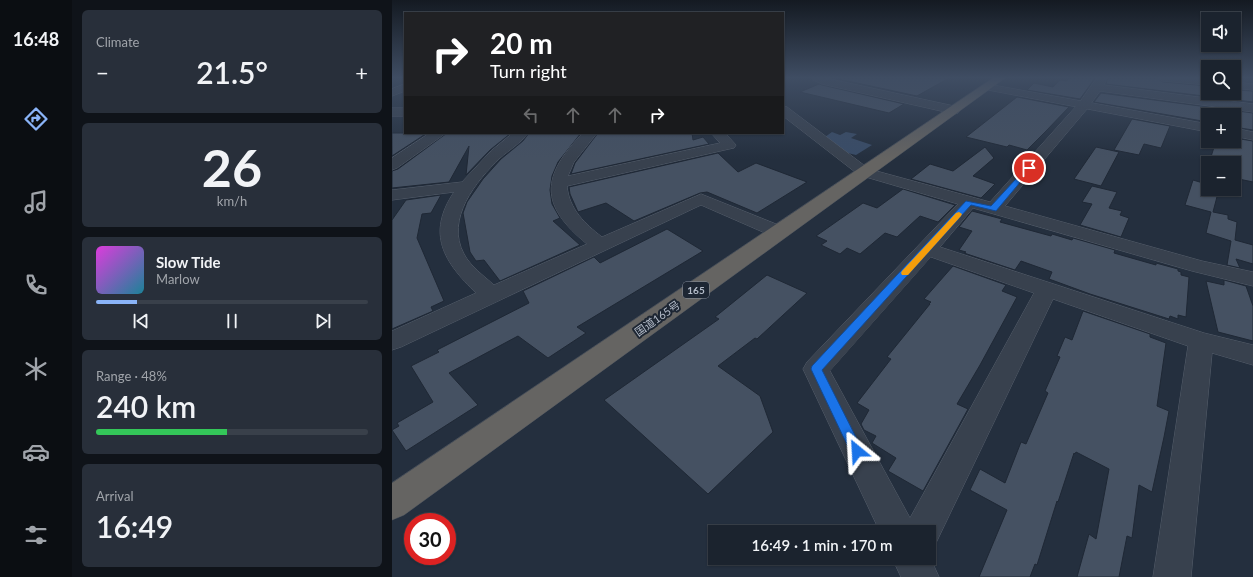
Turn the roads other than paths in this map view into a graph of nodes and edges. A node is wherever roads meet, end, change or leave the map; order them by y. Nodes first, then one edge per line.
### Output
1 (931, 105) edge
2 (962, 105) edge
3 (1079, 105) edge
4 (1227, 105) edge
5 (1083, 106) junction
6 (1253, 108) edge
7 (954, 110) junction
8 (784, 111) edge
9 (392, 112) edge
10 (404, 112) edge
11 (1201, 127) edge
12 (1241, 133) edge
13 (438, 134) edge
14 (520, 134) edge
15 (589, 134) edge
16 (719, 134) edge
17 (1253, 136) edge
18 (392, 165) edge
19 (864, 172) junction
20 (559, 183) junction
21 (468, 186) junction
22 (392, 195) edge
23 (969, 203) junction
24 (993, 209) junction
25 (779, 232) junction
26 (600, 245) junction
27 (927, 249) junction
28 (1253, 279) edge
29 (1047, 289) junction
30 (492, 295) junction
31 (1200, 341) junction
32 (392, 342) edge
33 (1253, 355) edge
34 (392, 503) edge
35 (894, 525) edge
36 (926, 525) edge
37 (914, 565) edge
38 (920, 577) edge
39 (1172, 577) edge

1 - 7 street
2 - 7 highway, 国道165号 / 165
3 - 5 street
4 - 6 street
5 - 11 street
5 - 24 street
7 - 19 highway, 国道165号 / 165
8 - 19 street
9 - 10 street
12 - 17 street
13 - 18 street
14 - 21 street
15 - 20 street
16 - 20 street
19 - 23 street
19 - 25 highway, 国道165号 / 165
20 - 26 street
21 - 22 street
21 - 30 street
23 - 24 street
23 - 27 street
24 - 28 street
25 - 26 street
25 - 34 highway, 国道165号 / 165
26 - 30 street
27 - 29 street
27 - 35 street
29 - 31 street
29 - 36 street
30 - 32 street
31 - 33 street
31 - 39 street
37 - 38 street

